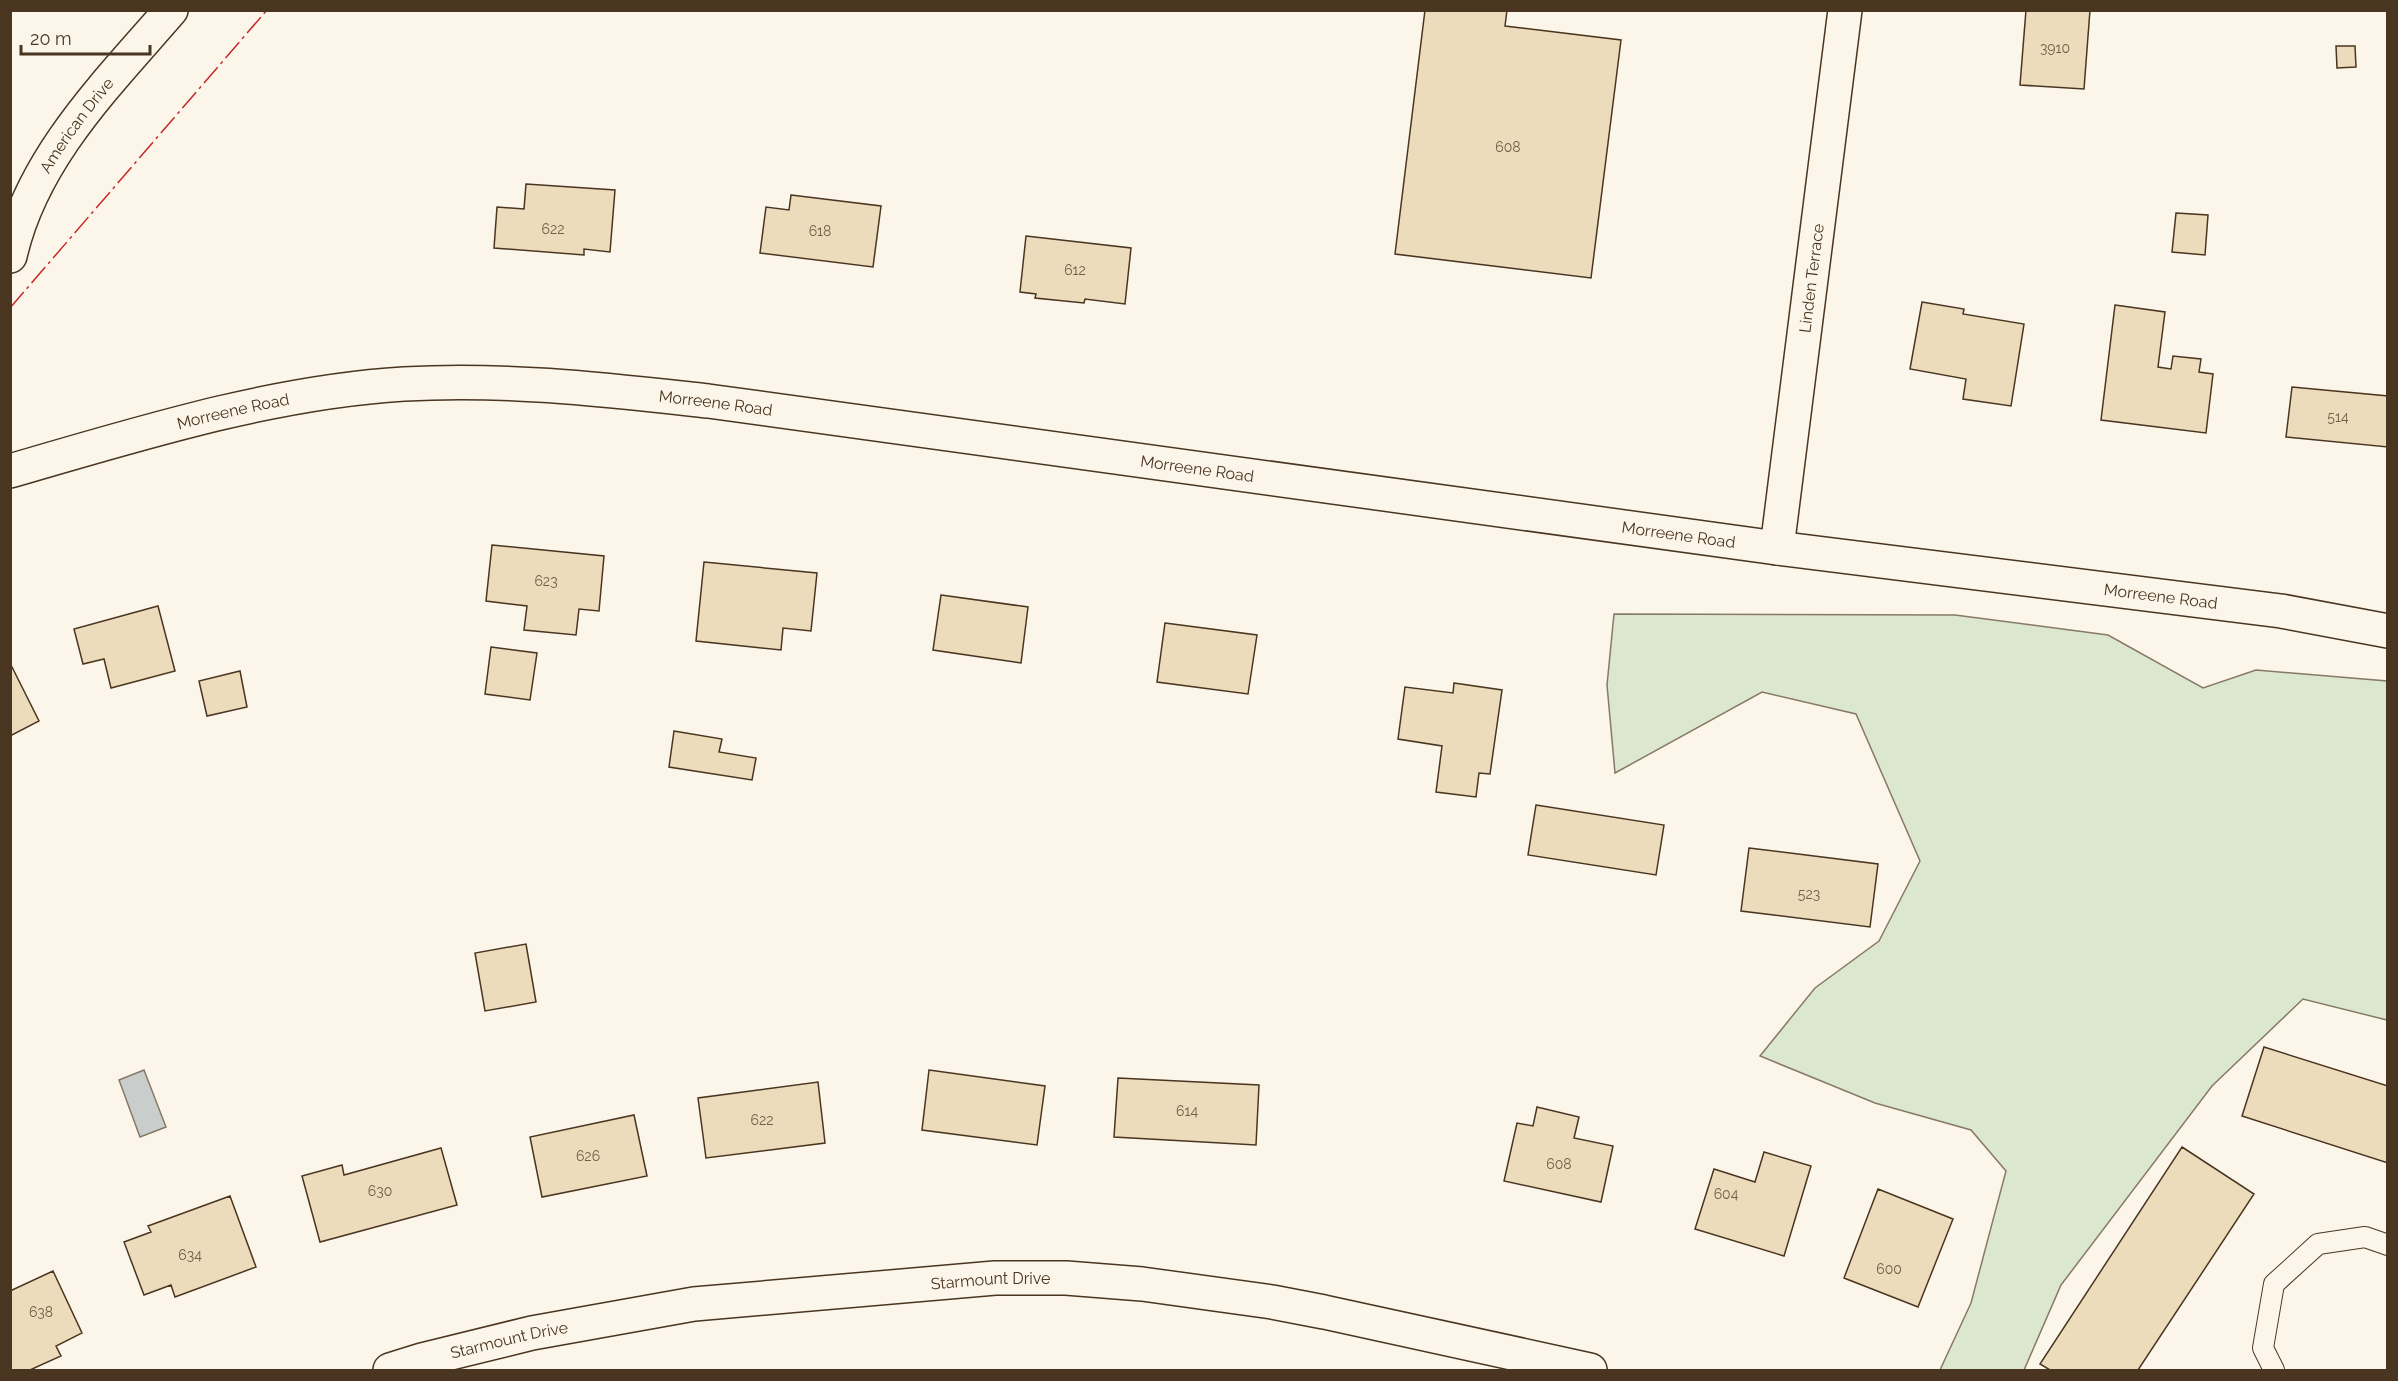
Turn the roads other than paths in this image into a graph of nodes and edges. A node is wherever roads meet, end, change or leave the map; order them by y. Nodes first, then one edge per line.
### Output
1 (171, 10) edge
2 (1845, 10) edge
3 (10, 256) edge
4 (10, 471) edge
5 (1777, 548) junction
6 (2388, 631) edge
7 (2388, 1245) edge
8 (390, 1371) edge
9 (1590, 1371) edge
10 (2274, 1371) edge

1 - 3 street, American Drive
2 - 5 street, Linden Terrace
4 - 5 street, Morreene Road
5 - 6 street, Morreene Road
7 - 10 lane
8 - 9 street, Starmount Drive

